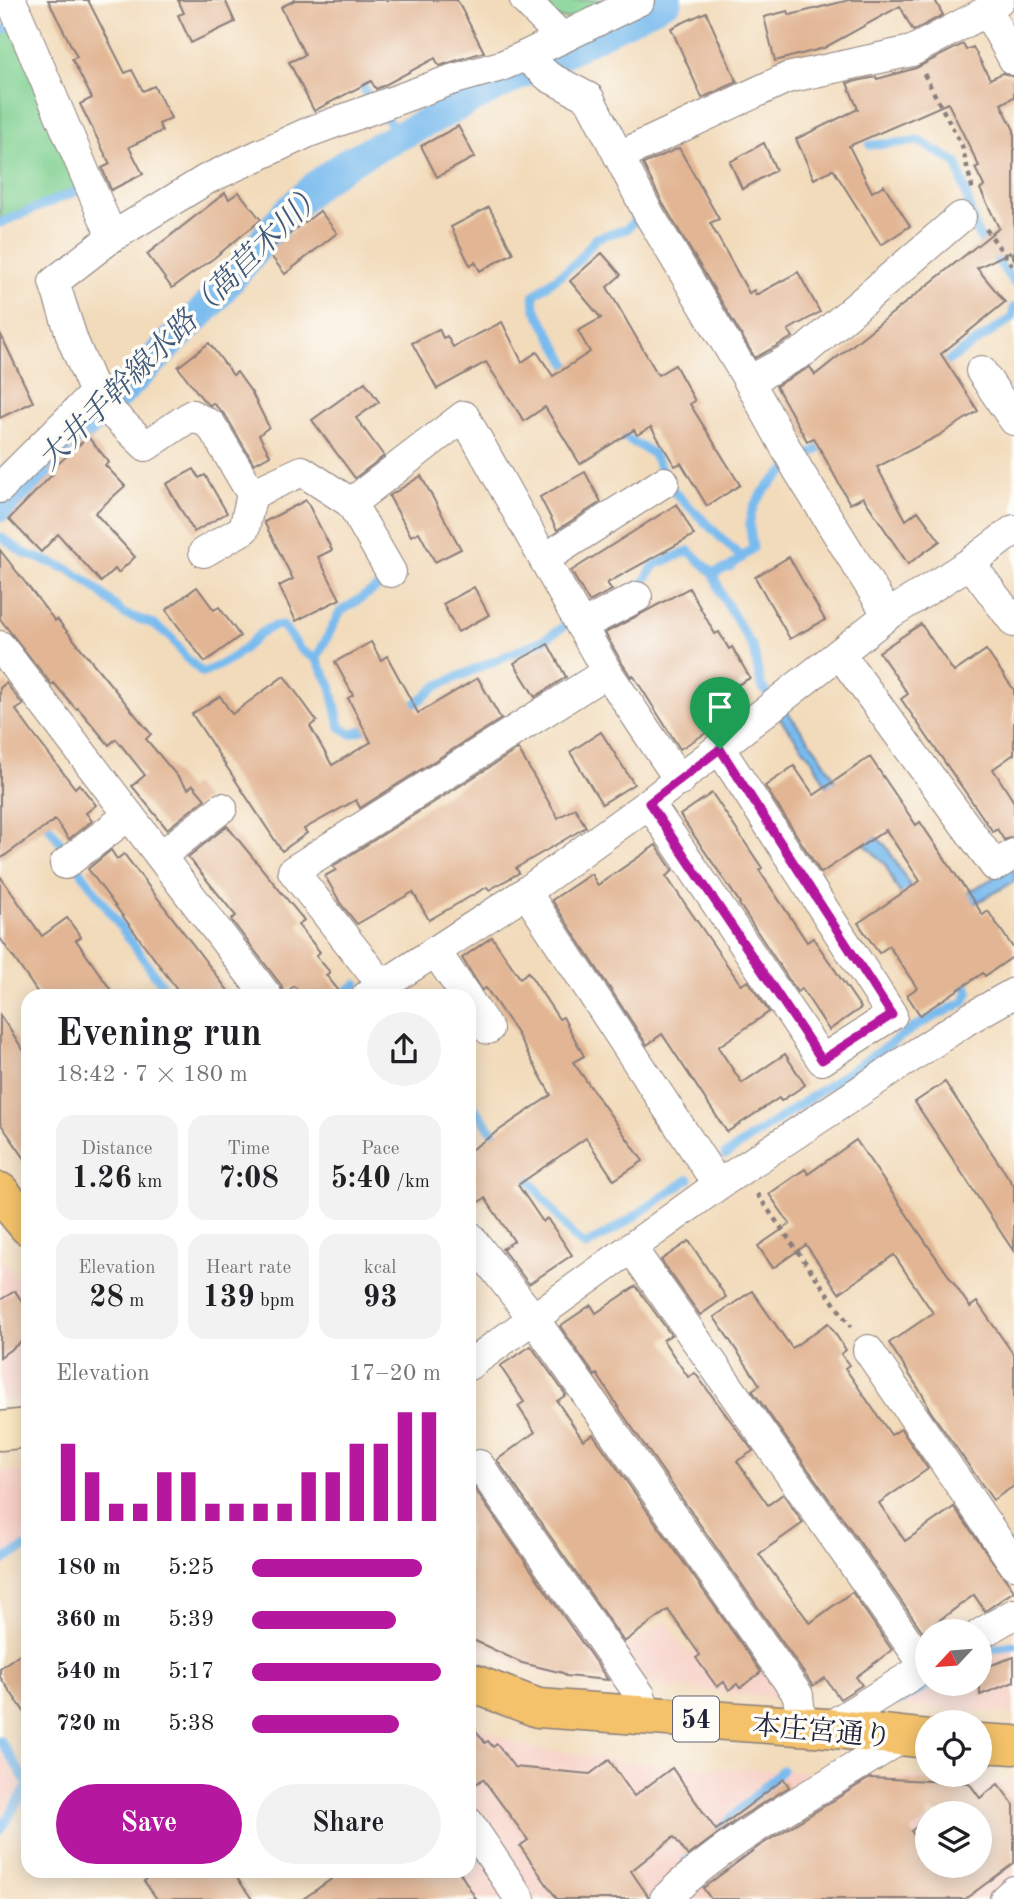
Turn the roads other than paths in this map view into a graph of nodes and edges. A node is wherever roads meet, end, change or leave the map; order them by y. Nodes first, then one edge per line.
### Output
1 (11, 0) edge
2 (525, 0) edge
3 (640, 0) edge
4 (993, 5) edge
5 (562, 38) junction
6 (525, 56) junction
7 (1014, 60) edge
8 (619, 156) junction
9 (973, 212) road end
10 (112, 237) junction
11 (981, 371) dead end
12 (749, 382) junction
13 (101, 403) junction
14 (1014, 420) edge
15 (664, 482) dead end
16 (0, 488) edge
17 (252, 494) junction
18 (351, 503) junction
19 (1014, 530) edge
20 (204, 552) dead end
21 (544, 559) junction
22 (970, 563) junction
23 (391, 572) dead end
24 (637, 597) dead end
25 (888, 615) junction
26 (578, 619) junction
27 (1014, 622) edge
28 (0, 646) edge
29 (840, 654) junction
30 (607, 672) junction
31 (720, 749) junction
32 (680, 781) junction
33 (649, 803) junction
34 (222, 808) dead end
35 (129, 815) junction
36 (1014, 854) edge
37 (161, 856) junction
38 (70, 860) dead end
39 (526, 891) junction
40 (435, 951) junction
41 (263, 989) edge
42 (373, 989) edge
43 (376, 989) edge
44 (461, 989) edge
45 (1014, 993) edge
46 (476, 1011) edge
47 (488, 1029) dead end
48 (729, 1178) junction
49 (0, 1192) edge
50 (21, 1218) edge
51 (476, 1245) edge
52 (632, 1249) junction
53 (534, 1319) junction
54 (868, 1350) road end
55 (476, 1360) edge
56 (21, 1429) edge
57 (0, 1431) edge
58 (479, 1465) dead end
59 (1014, 1564) edge
60 (1014, 1614) edge
61 (992, 1627) edge
62 (915, 1650) edge
63 (915, 1672) edge
64 (476, 1685) edge
65 (647, 1716) junction
66 (814, 1727) junction
67 (914, 1738) edge
68 (992, 1744) edge
69 (1014, 1745) edge
70 (476, 1833) edge
71 (1014, 1891) edge
72 (520, 1899) edge
73 (665, 1899) edge
74 (1005, 1899) edge

1 - 10 street
2 - 5 street
3 - 5 street
4 - 7 street
4 - 8 street
5 - 6 street
6 - 8 street
6 - 10 street
8 - 12 street
9 - 12 street
10 - 13 street
11 - 14 street
12 - 25 street
13 - 16 street
13 - 17 street
15 - 21 street
17 - 18 street
17 - 20 street
18 - 21 street
18 - 23 street
19 - 22 street
21 - 26 street
22 - 25 street
22 - 27 street
24 - 26 street
25 - 29 street
26 - 30 street
28 - 35 street
29 - 31 street
29 - 36 street
30 - 32 street
30 - 42 street
31 - 32 street
31 - 33 street
32 - 33 street
33 - 39 street
34 - 37 street
35 - 37 street
35 - 38 street
37 - 41 street
39 - 40 street
39 - 48 street
40 - 43 street
40 - 44 street
45 - 48 street
46 - 47 street
48 - 52 street
49 - 50 main road
51 - 53 street
52 - 53 street
52 - 62 street
53 - 55 street
53 - 66 street
54 - 59 street
56 - 57 street
58 - 65 street
60 - 61 street
63 - 66 street
64 - 65 main road, 本庄宮通り / 54
65 - 66 main road, 本庄宮通り / 54
66 - 67 main road, 本庄宮通り / 54
67 - 73 street
68 - 69 main road
70 - 72 street
71 - 74 street

